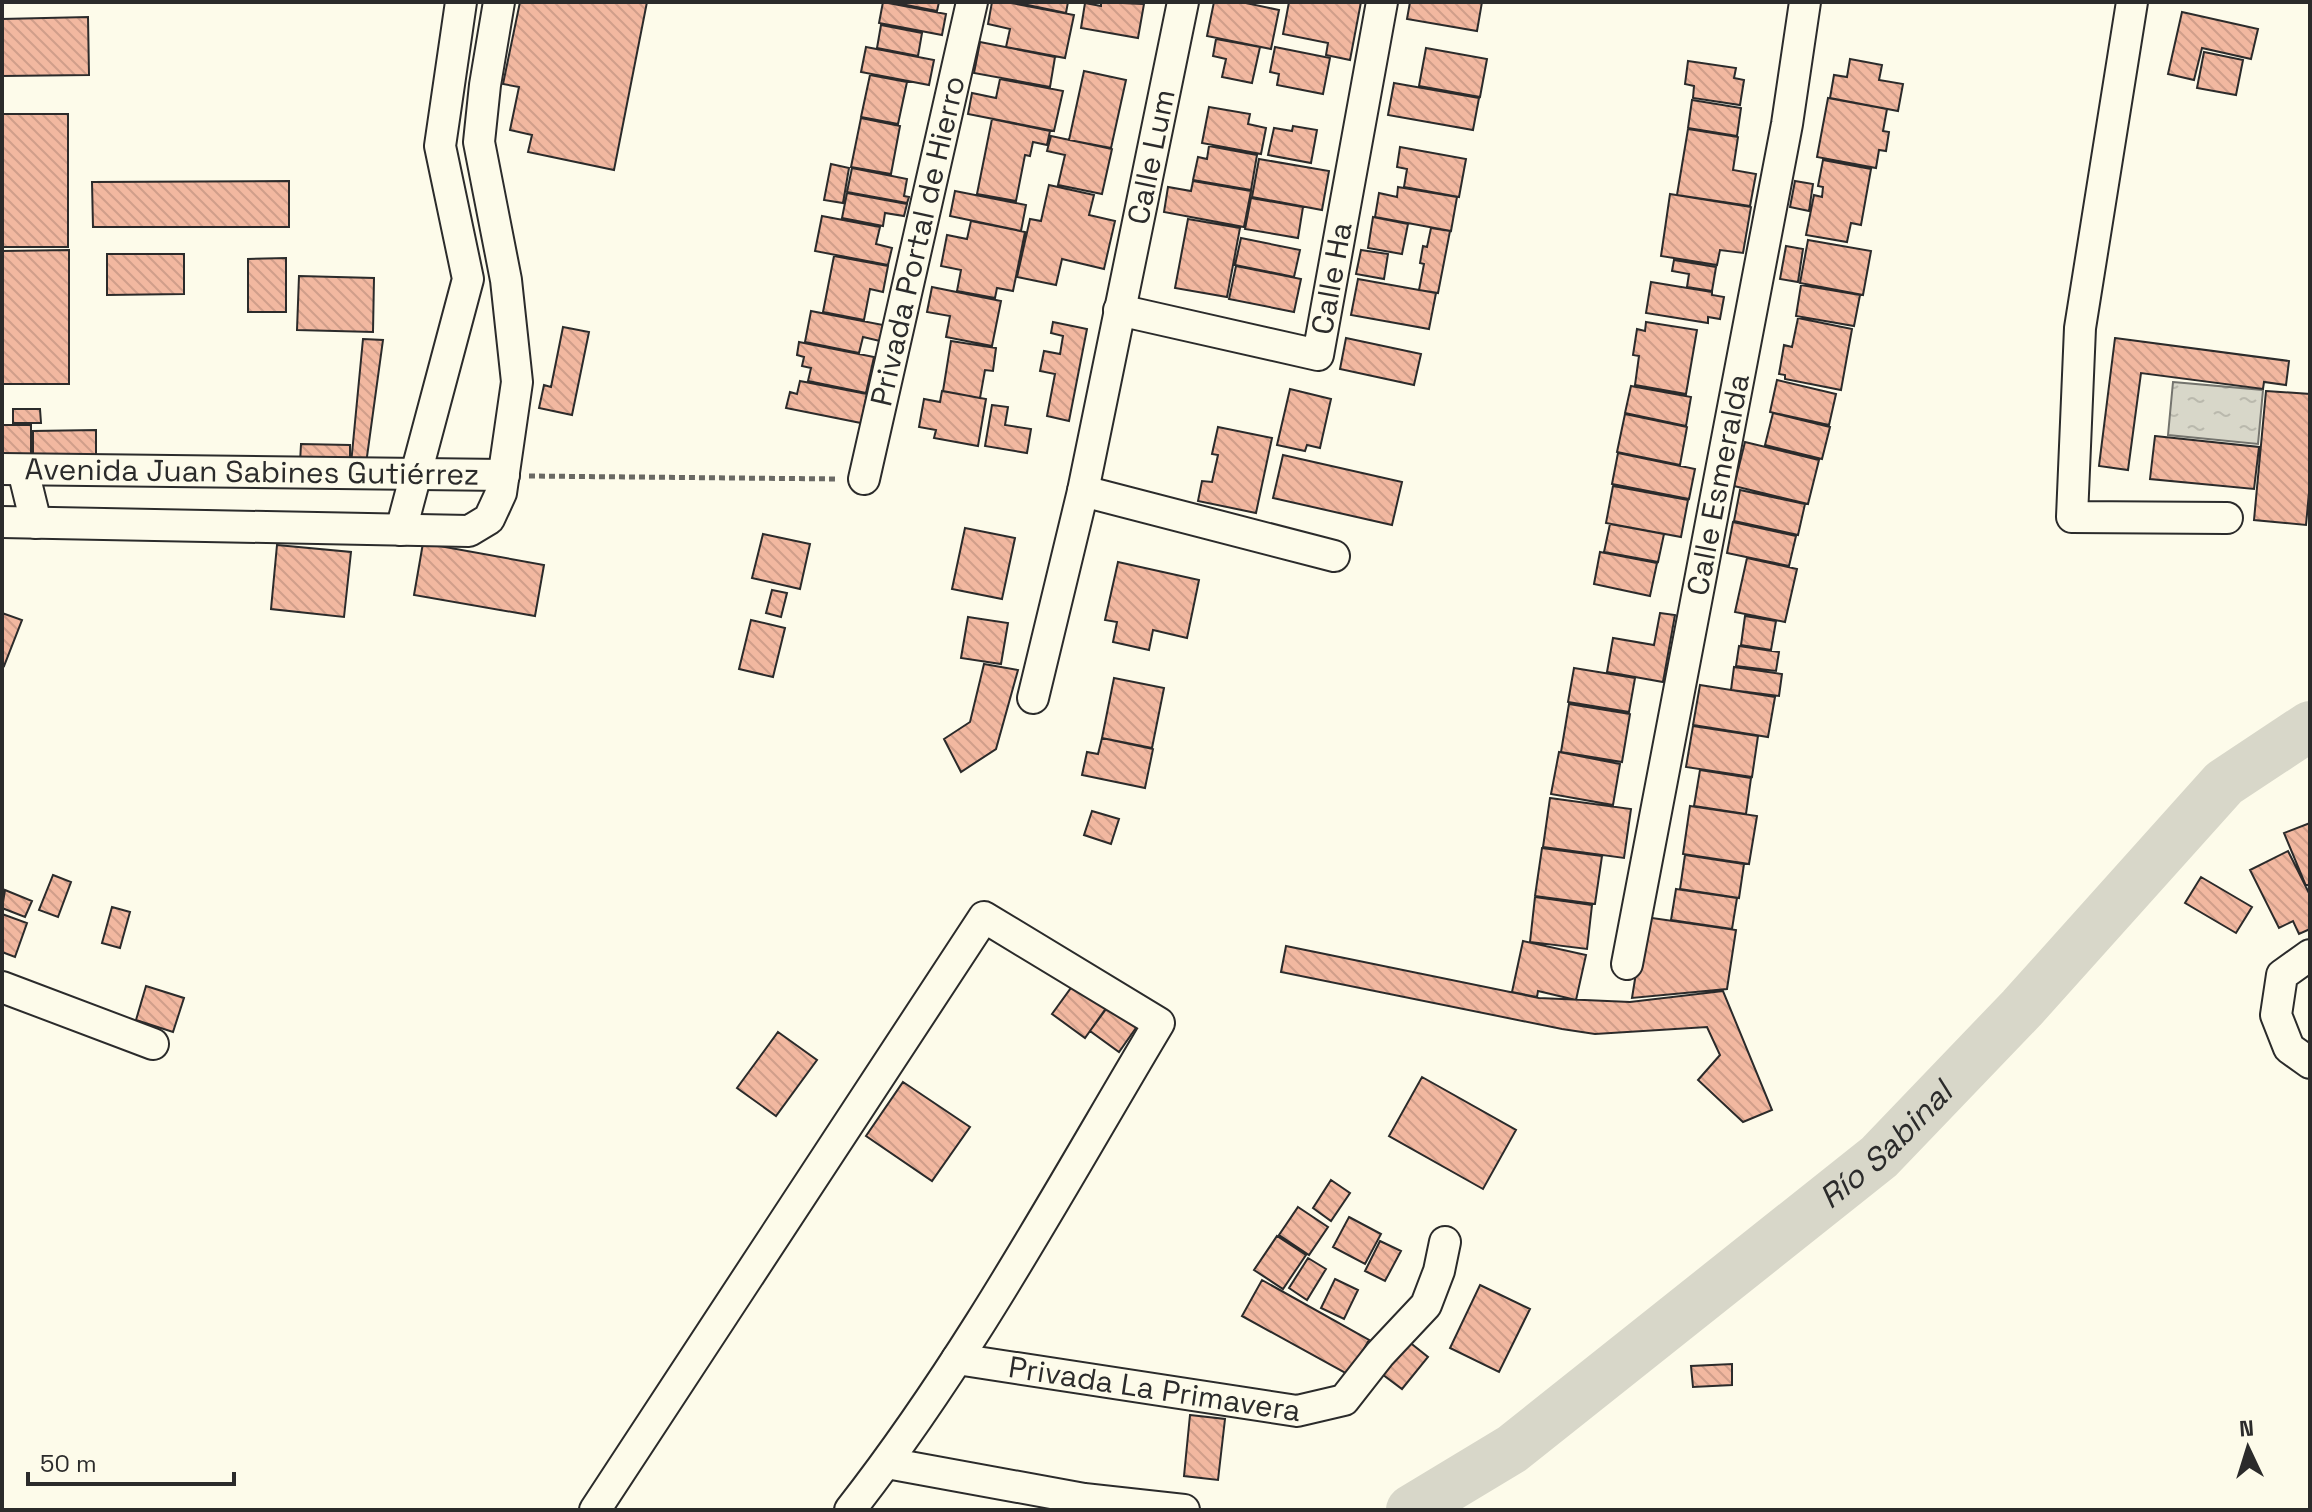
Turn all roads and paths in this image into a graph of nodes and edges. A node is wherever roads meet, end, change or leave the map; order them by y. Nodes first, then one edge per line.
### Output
1 (461, 2) edge
2 (499, 2) edge
3 (972, 2) edge
4 (1183, 2) edge
5 (1382, 2) edge
6 (1805, 2) edge
7 (2132, 2) edge
8 (501, 257) junction
9 (464, 259) junction
10 (1119, 310) junction
11 (13, 469) edge
12 (415, 474) junction
13 (504, 475) junction
14 (864, 479) joint
15 (1083, 491) junction
16 (2227, 518) dead end
17 (2, 522) edge
18 (36, 523) junction
19 (401, 530) junction
20 (1334, 556) dead end
21 (1033, 698) dead end
22 (2310, 955) edge
23 (1627, 964) dead end
24 (2, 987) edge
25 (153, 1044) dead end
26 (2310, 1063) edge
27 (1445, 1242) dead end
28 (957, 1359) junction
29 (887, 1463) junction
30 (595, 1510) edge
31 (850, 1510) edge
32 (1184, 1510) edge

1 - 9 street
2 - 8 street
3 - 14 street, Privada Portal de Hierro
4 - 10 street, Calle Lum
5 - 10 street, Calle Ha
6 - 23 street, Calle Esmeralda
7 - 16 street
8 - 9 street
8 - 13 street
9 - 12 street
10 - 15 street, Calle Lum
11 - 12 street, Avenida Juan Sabines Gutiérrez
11 - 18 street
12 - 13 street, Avenida Juan Sabines Gutiérrez
12 - 19 street
13 - 14 path, Avenida Juan Sabines Gutiérrez
13 - 19 street, Avenida Juan Sabines Gutiérrez
15 - 20 street
15 - 21 street, Calle Lum
17 - 18 street, Avenida Juan Sabines Gutiérrez
18 - 19 street, Avenida Juan Sabines Gutiérrez
22 - 26 street
24 - 25 street
27 - 28 street, Privada La Primavera
28 - 29 street
28 - 30 street
29 - 31 street
29 - 32 street

